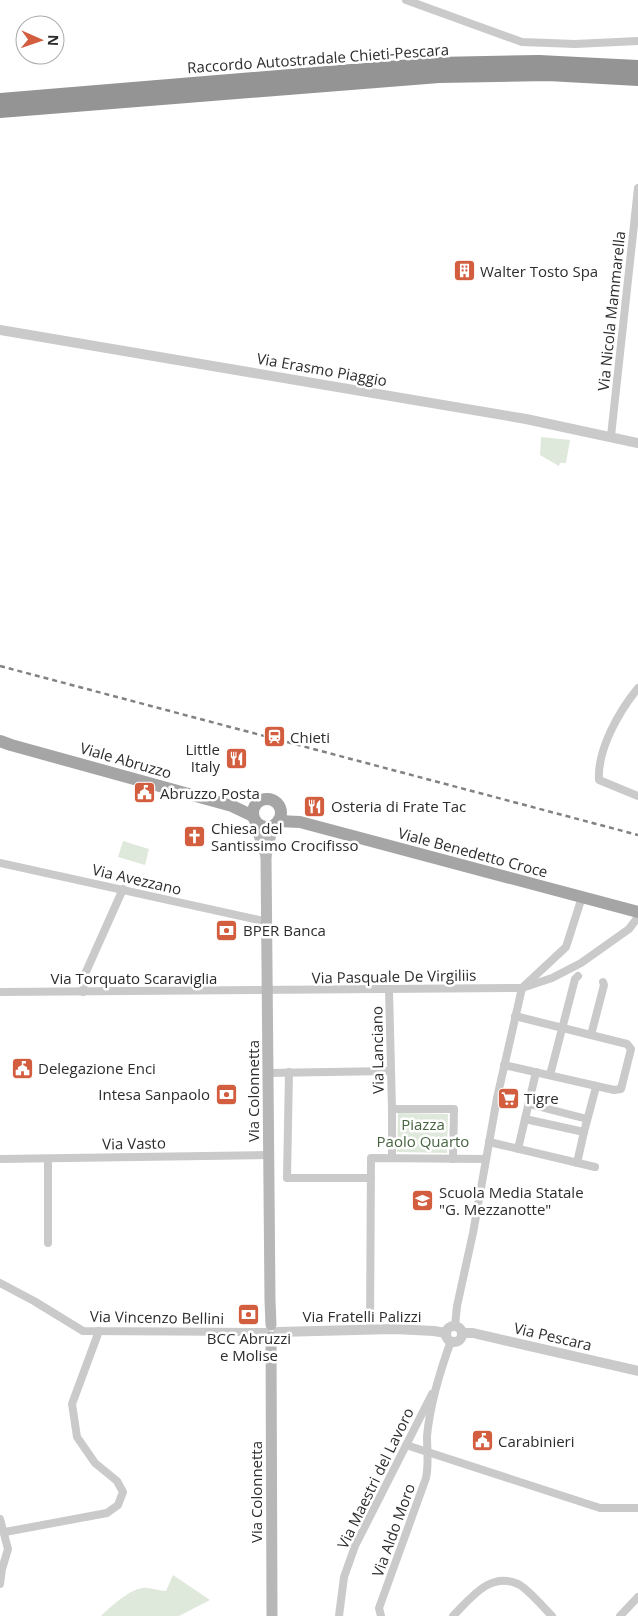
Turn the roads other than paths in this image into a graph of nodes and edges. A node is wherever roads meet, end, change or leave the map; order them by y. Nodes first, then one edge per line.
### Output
1 (406, 0) edge
2 (638, 41) edge
3 (638, 67) edge
4 (638, 79) edge
5 (0, 100) edge
6 (0, 111) edge
7 (638, 188) edge
8 (0, 330) edge
9 (611, 436) junction
10 (638, 443) edge
11 (638, 688) edge
12 (4, 744) edge
13 (638, 796) edge
14 (256, 811) junction
15 (277, 816) junction
16 (266, 856) junction
17 (0, 863) edge
18 (123, 889) junction
19 (582, 897) junction
20 (638, 912) edge
21 (638, 917) edge
22 (268, 922) junction
23 (578, 976) dead end
24 (603, 982) dead end
25 (522, 988) junction
26 (389, 990) junction
27 (267, 991) junction
28 (0, 992) edge
29 (83, 992) junction
30 (515, 1016) junction
31 (562, 1028) junction
32 (591, 1035) junction
33 (504, 1065) junction
34 (390, 1071) junction
35 (289, 1072) junction
36 (536, 1072) junction
37 (268, 1073) junction
38 (550, 1075) junction
39 (596, 1087) junction
40 (529, 1104) junction
41 (392, 1109) junction
42 (525, 1119) junction
43 (587, 1119) junction
44 (584, 1132) junction
45 (489, 1142) junction
46 (518, 1149) junction
47 (269, 1155) junction
48 (392, 1158) junction
49 (453, 1158) junction
50 (48, 1159) junction
51 (486, 1159) junction
52 (0, 1160) edge
53 (577, 1163) junction
54 (595, 1167) dead end
55 (371, 1178) junction
56 (48, 1242) dead end
57 (0, 1282) edge
58 (459, 1329) junction
59 (370, 1330) junction
60 (99, 1331) junction
61 (271, 1332) junction
62 (449, 1337) junction
63 (638, 1370) edge
64 (437, 1383) junction
65 (406, 1445) junction
66 (428, 1453) junction
67 (638, 1508) edge
68 (0, 1519) edge
69 (5, 1532) junction
70 (0, 1584) edge
71 (638, 1597) edge
72 (272, 1616) edge
73 (339, 1616) edge
74 (381, 1616) edge
75 (453, 1616) edge
76 (552, 1616) edge
77 (620, 1616) edge

1 - 2 street
3 - 5 highway, Raccordo Autostradale Chieti-Pescara
4 - 6 highway, Raccordo Autostradale Chieti-Pescara
7 - 9 street, Via Nicola Mammarella
8 - 9 street, Via Erasmo Piaggio
9 - 10 street, Via Erasmo Piaggio
11 - 13 street
12 - 14 main road, Viale Abruzzo
14 - 15 main road
14 - 15 main road
14 - 16 main road
15 - 16 main road
15 - 19 main road, Viale Benedetto Croce
16 - 22 main road, Via Colonnetta
17 - 18 street, Via Avezzano
18 - 22 street, Via Avezzano
18 - 29 street
19 - 20 main road, Viale Benedetto Croce
19 - 25 street
21 - 25 street, Via Pasquale De Virgiliis
22 - 27 main road, Via Colonnetta
23 - 31 street
24 - 32 street
25 - 26 street, Via Pasquale De Virgiliis
25 - 30 street
26 - 27 street, Via Pasquale De Virgiliis
26 - 34 street, Via Lanciano
27 - 29 street, Via Torquato Scaraviglia
27 - 37 main road, Via Colonnetta
28 - 29 street, Via Torquato Scaraviglia
30 - 31 street
30 - 33 street
31 - 32 street
31 - 38 street
32 - 39 street
33 - 36 street
33 - 45 street
34 - 35 street
34 - 41 street, Via Lanciano
35 - 37 street
35 - 55 street
36 - 38 street
36 - 40 street
37 - 47 main road, Via Colonnetta
38 - 39 street
39 - 43 street
40 - 42 street
40 - 43 street
41 - 48 street
41 - 49 street
42 - 44 street
42 - 46 street
43 - 44 street
44 - 53 street
45 - 46 street
45 - 51 street
46 - 53 street
47 - 50 street, Via Vasto
47 - 61 main road, Via Colonnetta
48 - 49 street
48 - 55 street
49 - 51 street
50 - 52 street, Via Vasto
50 - 56 street
51 - 58 street
53 - 54 street
55 - 59 street
57 - 60 street, Via Vincenzo Bellini
58 - 62 street
58 - 63 street, Via Pescara
59 - 61 street, Via Fratelli Palizzi
59 - 62 street, Via Fratelli Palizzi
60 - 61 street, Via Vincenzo Bellini
60 - 69 street
61 - 72 main road, Via Colonnetta
62 - 64 street, Via Maestri del Lavoro
64 - 65 street, Via Maestri del Lavoro
64 - 66 street, Via Maestri del Lavoro
65 - 66 street
65 - 73 street, Via Maestri del Lavoro
66 - 67 street
66 - 74 street, Via Aldo Moro
68 - 69 street
69 - 70 street
71 - 77 street
75 - 76 street

